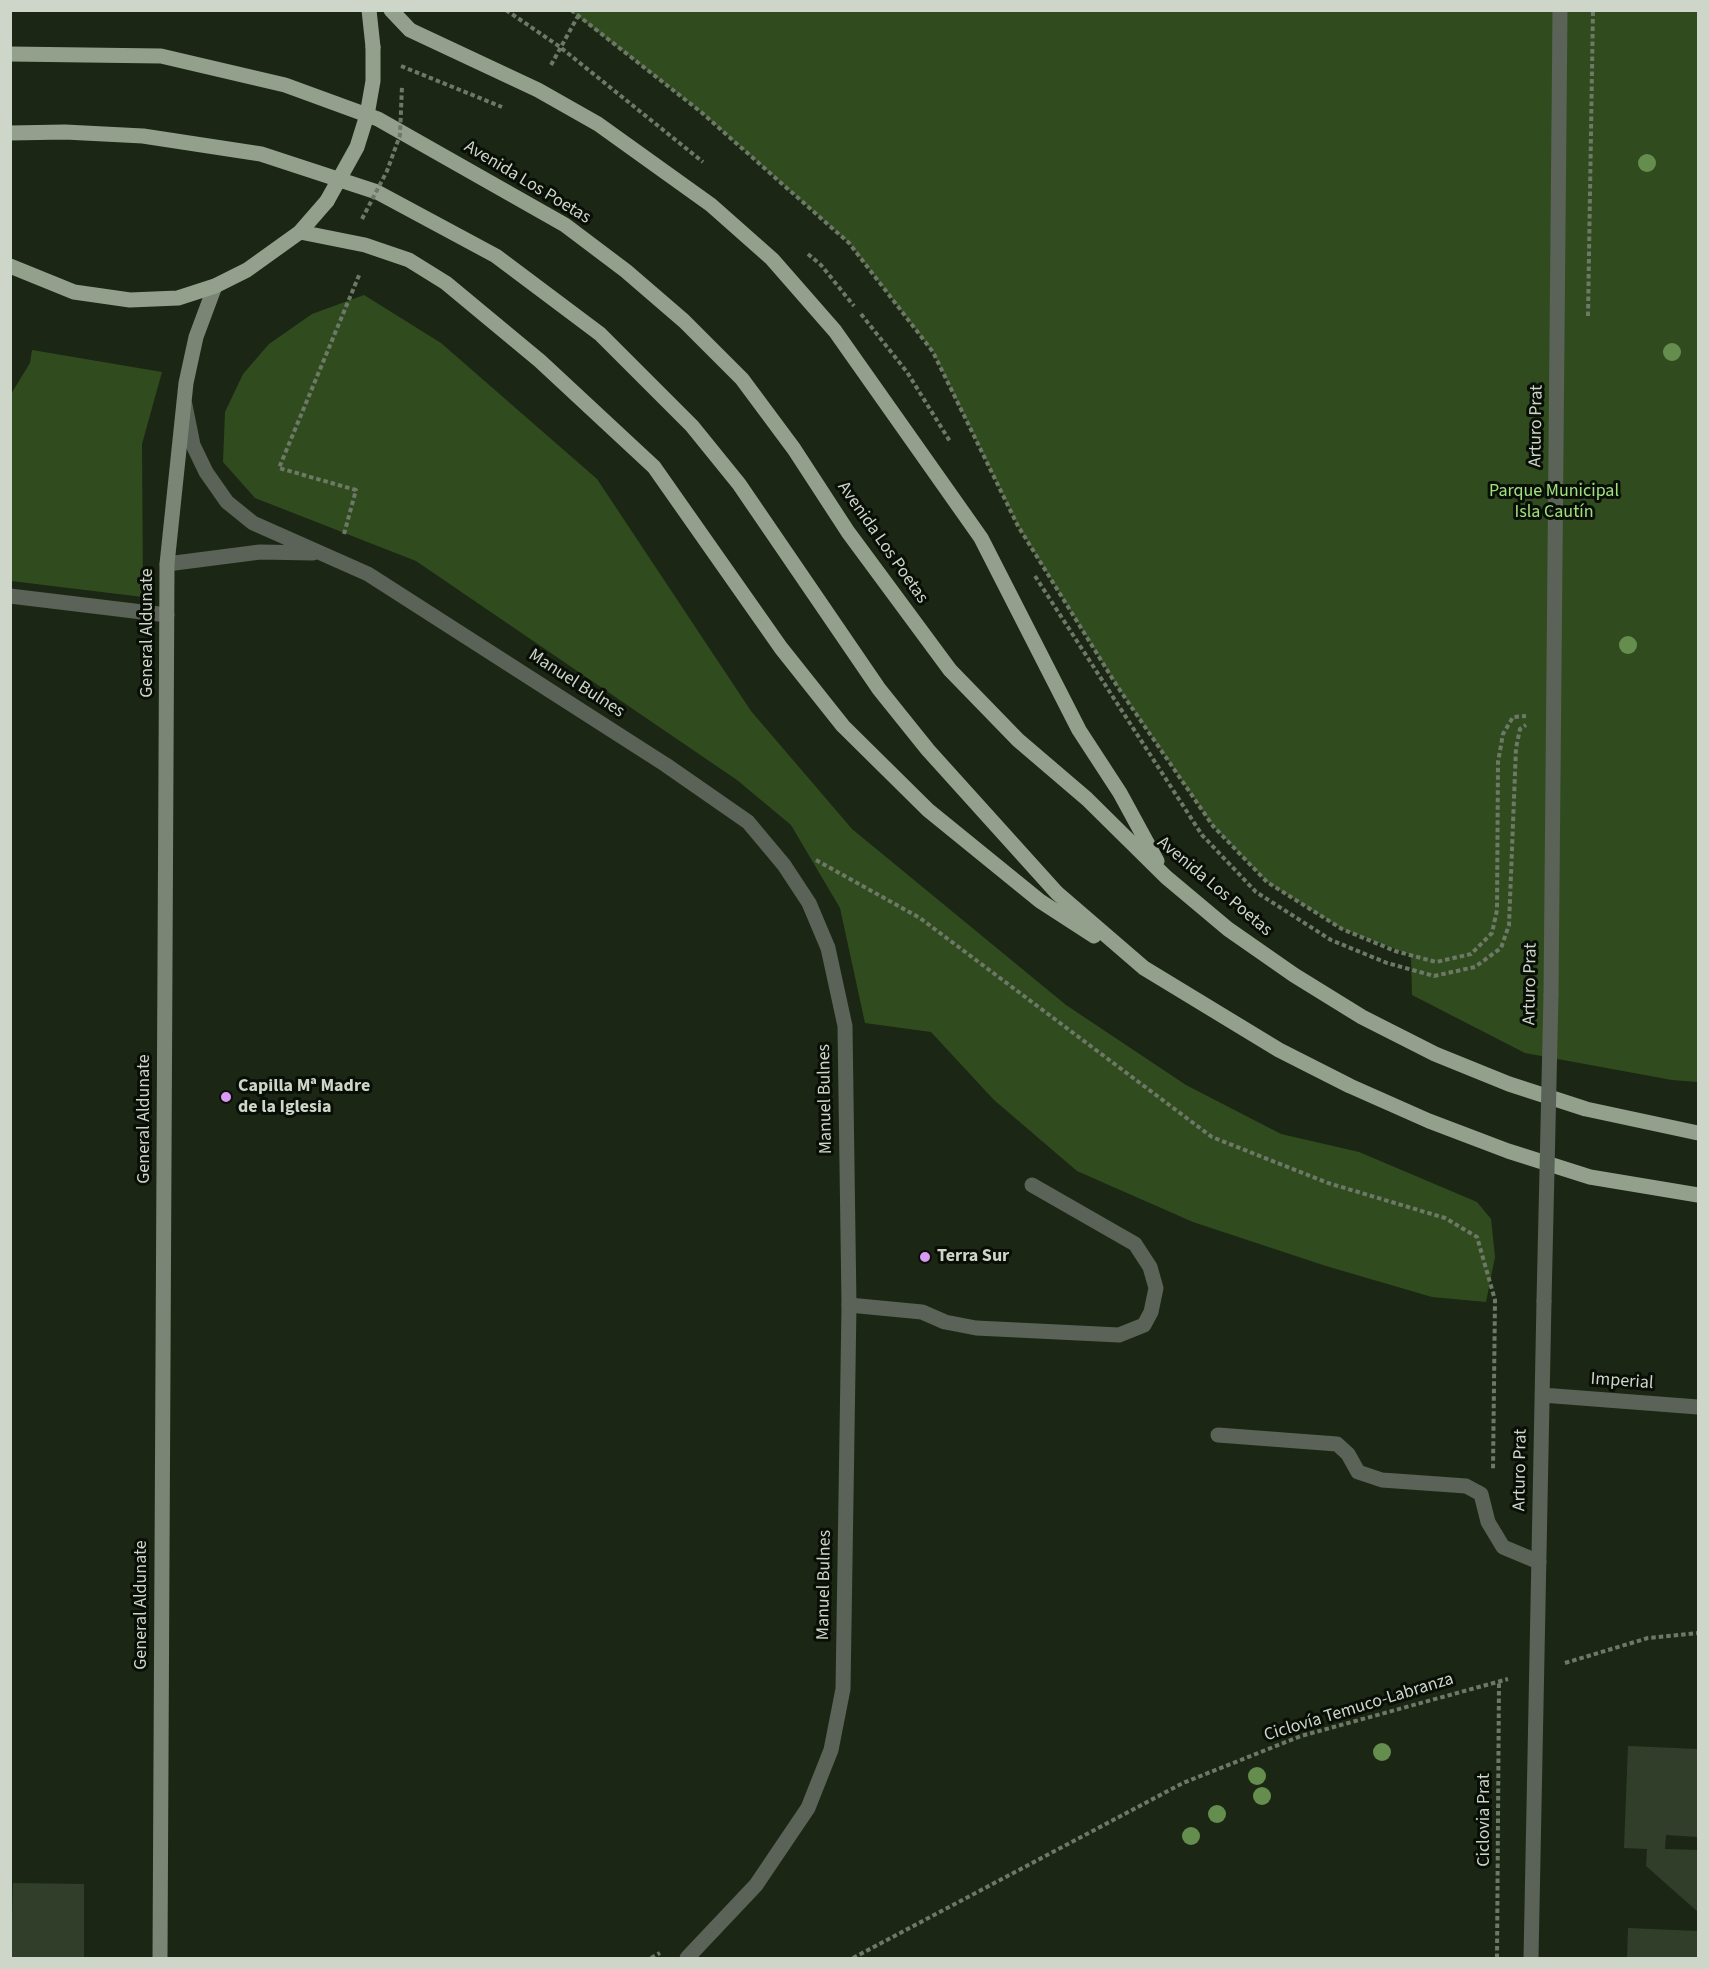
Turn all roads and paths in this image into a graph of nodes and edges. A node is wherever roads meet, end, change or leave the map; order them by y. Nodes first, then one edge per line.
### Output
1 (369, 10) edge
2 (391, 10) edge
3 (571, 10) edge
4 (1560, 10) edge
5 (10, 54) edge
6 (402, 81) dead end
7 (10, 133) edge
8 (362, 219) dead end
9 (300, 232) junction
10 (10, 266) edge
11 (362, 268) dead end
12 (215, 286) junction
13 (183, 396) junction
14 (322, 553) junction
15 (338, 559) junction
16 (167, 564) junction
17 (10, 596) edge
18 (167, 615) junction
19 (1536, 716) dead end
20 (1528, 723) dead end
21 (808, 856) dead end
22 (1166, 877) junction
23 (1509, 925) dead end
24 (1144, 968) junction
25 (1698, 1133) edge
26 (1032, 1185) dead end
27 (1698, 1195) edge
28 (849, 1305) junction
29 (1542, 1395) junction
30 (1698, 1407) edge
31 (1218, 1436) dead end
32 (1493, 1481) dead end
33 (1539, 1562) junction
34 (1698, 1633) edge
35 (1538, 1671) junction
36 (1499, 1681) junction
37 (160, 1959) edge
38 (687, 1959) edge
39 (853, 1959) edge
40 (1497, 1959) edge
41 (1531, 1959) edge

1 - 9 main road, bridge
2 - 22 main road
3 - 19 path
4 - 29 street, Arturo Prat, bridge
5 - 22 main road, Avenida Los Poetas
6 - 8 path, bridge
7 - 24 main road
9 - 12 main road
9 - 24 main road
10 - 12 main road
11 - 15 path
12 - 13 main road, General Aldunate
13 - 14 street, Manuel Bulnes
13 - 16 main road, General Aldunate
14 - 15 street, Manuel Bulnes
14 - 16 street, Manuel Bulnes
15 - 28 street, Manuel Bulnes
16 - 18 main road, General Aldunate
17 - 18 street
18 - 37 main road, General Aldunate
20 - 23 path
21 - 32 path
22 - 25 main road, Avenida Los Poetas
24 - 27 main road
26 - 28 street
28 - 38 street, Manuel Bulnes
29 - 30 street, Imperial
29 - 33 street, Arturo Prat
31 - 33 street
33 - 35 street, Arturo Prat
34 - 35 path, Ciclovía Temuco-Labranza
35 - 36 path, Ciclovía Temuco-Labranza
35 - 41 street, Arturo Prat
36 - 39 path, Ciclovía Temuco-Labranza
36 - 40 path, Ciclovia Prat

